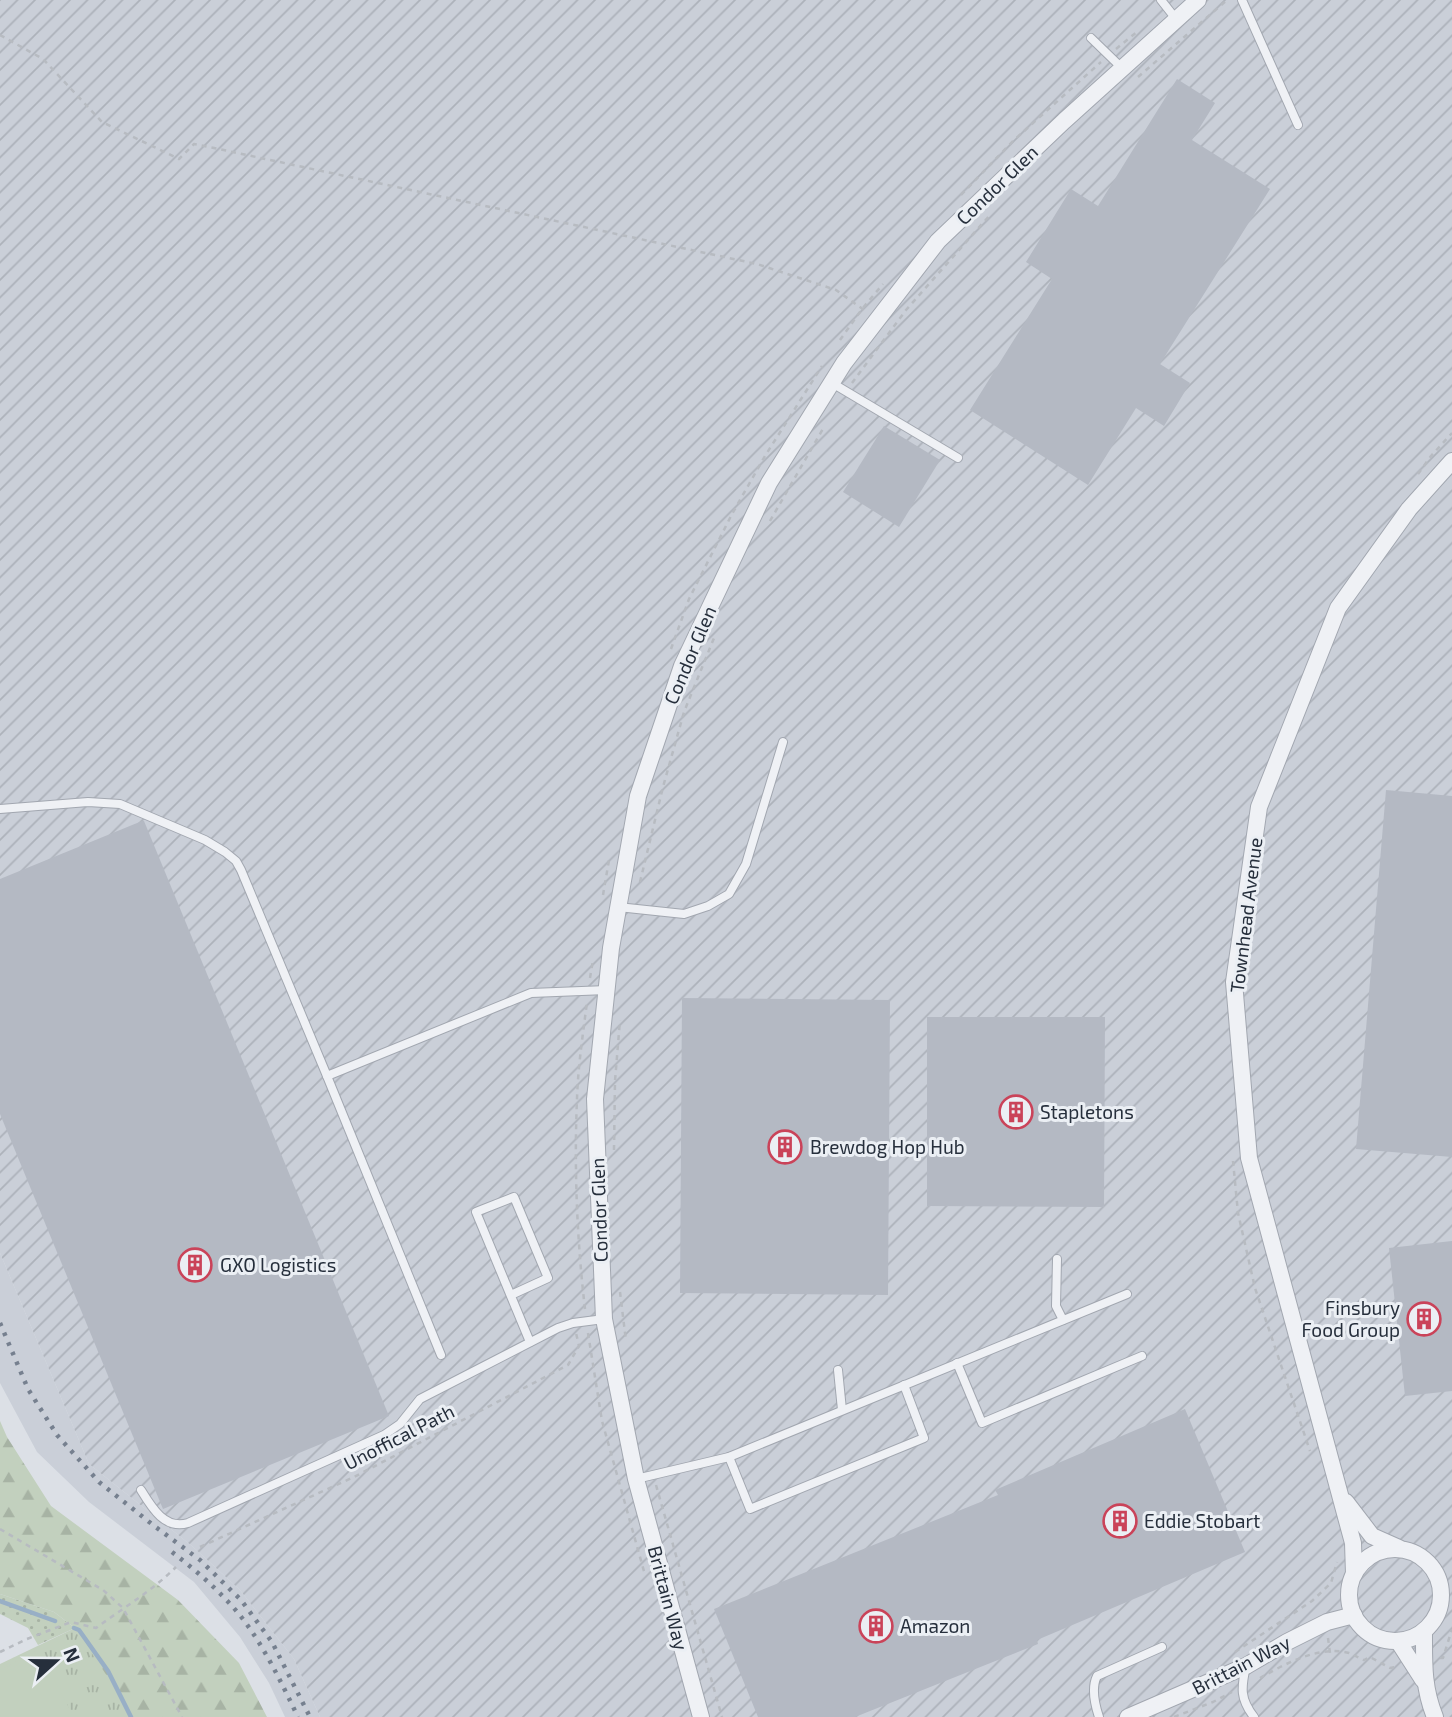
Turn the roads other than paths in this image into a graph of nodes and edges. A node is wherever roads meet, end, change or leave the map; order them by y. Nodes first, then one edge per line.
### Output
1 (1161, 0) edge
2 (1198, 0) edge
3 (1242, 0) edge
4 (1177, 20) junction
5 (1091, 38) dead end
6 (1123, 69) junction
7 (1298, 125) dead end
8 (832, 383) junction
9 (958, 458) dead end
10 (1452, 461) edge
11 (783, 742) dead end
12 (0, 809) edge
13 (618, 907) junction
14 (607, 990) junction
15 (327, 1076) junction
16 (1057, 1259) dead end
17 (1127, 1294) dead end
18 (511, 1295) junction
19 (604, 1319) junction
20 (1063, 1320) junction
21 (530, 1342) junction
22 (441, 1355) dead end
23 (1142, 1356) dead end
24 (957, 1363) junction
25 (838, 1370) dead end
26 (904, 1385) junction
27 (842, 1410) junction
28 (729, 1457) junction
29 (636, 1479) junction
30 (141, 1490) dead end
31 (1340, 1495) junction
32 (1403, 1549) junction
33 (1354, 1574) junction
34 (1445, 1575) edge
35 (1354, 1615) junction
36 (1423, 1632) junction
37 (1398, 1641) junction
38 (1162, 1647) dead end
39 (1418, 1660) junction
40 (1246, 1666) junction
41 (701, 1717) edge
42 (1099, 1717) edge
43 (1128, 1717) edge
44 (1254, 1717) edge
45 (1434, 1717) edge

1 - 4 lane
2 - 4 street, Condor Glen
3 - 7 lane
4 - 6 street, Condor Glen
5 - 6 lane
6 - 8 street, Condor Glen
8 - 9 lane
8 - 13 street, Condor Glen
10 - 31 street, Townhead Avenue
11 - 13 lane
12 - 15 lane
13 - 14 street, Condor Glen
14 - 15 lane
14 - 19 street, Condor Glen
15 - 22 lane
16 - 20 lane
17 - 20 lane
18 - 18 lane
18 - 21 lane
19 - 21 lane
19 - 29 street, Condor Glen
20 - 24 lane
21 - 30 lane
23 - 24 lane
24 - 26 lane
25 - 27 lane
26 - 27 lane
26 - 28 lane
27 - 28 lane
28 - 29 lane
29 - 41 street, Brittain Way
31 - 32 street, Townhead Avenue
31 - 33 street, Townhead Avenue
32 - 33 street
32 - 34 street
33 - 35 street
34 - 36 street
35 - 37 street
35 - 40 street, Brittain Way
36 - 37 street
36 - 39 street
37 - 39 street
38 - 42 lane
39 - 45 street
40 - 43 street, Brittain Way
40 - 44 lane

